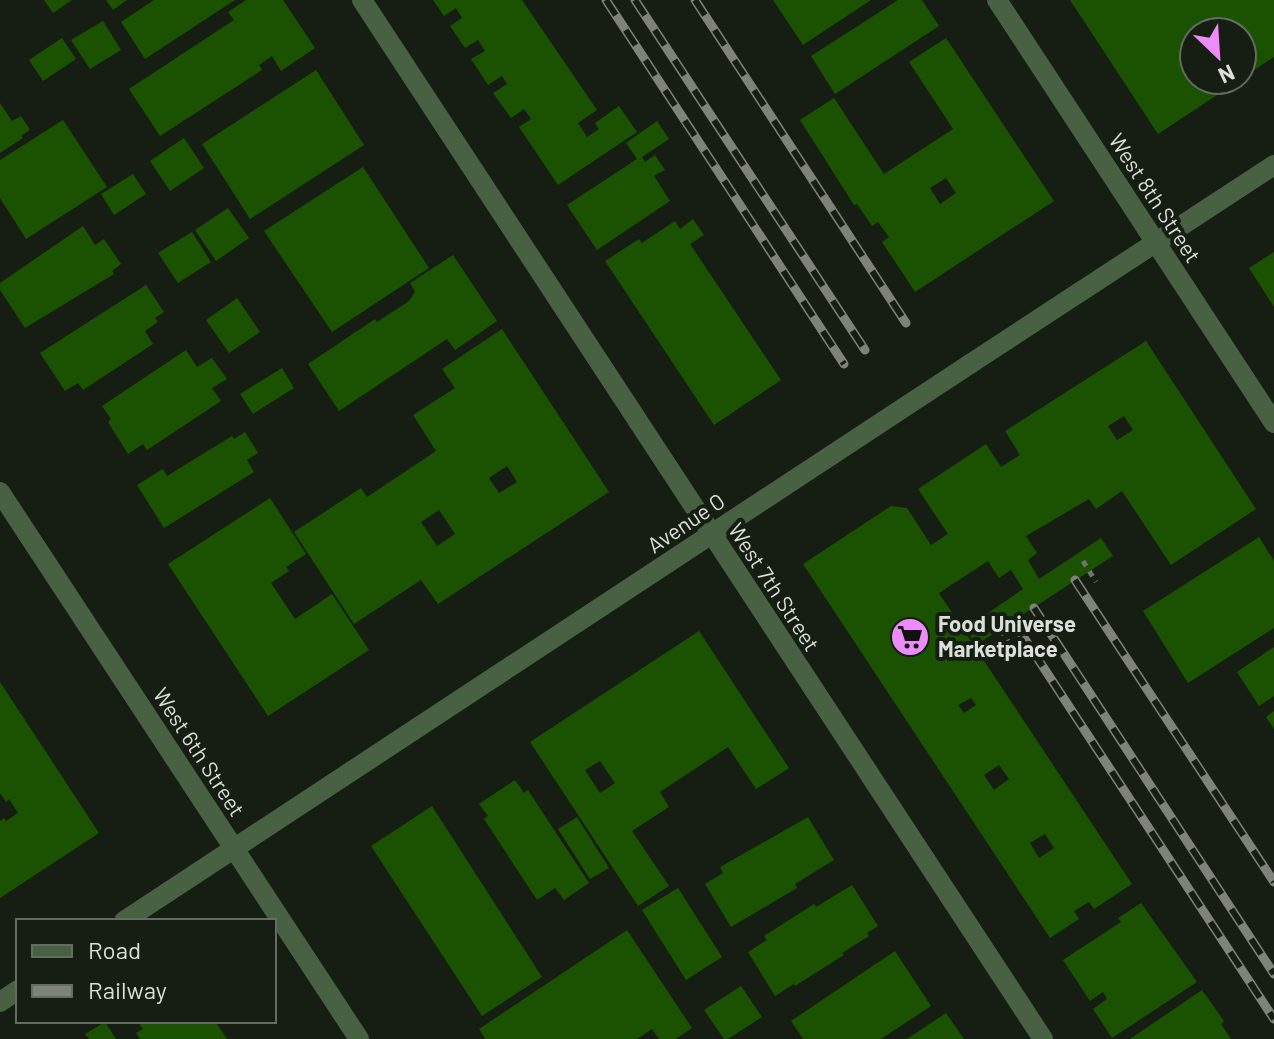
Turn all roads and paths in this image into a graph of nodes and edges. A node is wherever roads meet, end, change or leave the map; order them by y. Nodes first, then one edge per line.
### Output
1 (362, 0) edge
2 (997, 0) edge
3 (1274, 165) edge
4 (1156, 243) junction
5 (1274, 423) edge
6 (0, 492) edge
7 (711, 535) junction
8 (1083, 561) dead end
9 (1096, 582) dead end
10 (994, 620) dead end
11 (1008, 641) dead end
12 (234, 849) junction
13 (127, 919) edge
14 (359, 1039) edge
15 (1043, 1039) edge

1 - 7 street, West 7th Street
2 - 4 street, West 8th Street
3 - 4 street, Avenue O
4 - 5 street, West 8th Street
4 - 7 street, Avenue O, bridge
6 - 12 street, West 6th Street
7 - 12 street, Avenue O
7 - 15 street, West 7th Street
8 - 9 path
10 - 11 path
12 - 13 street, Avenue O
12 - 14 street, West 6th Street

